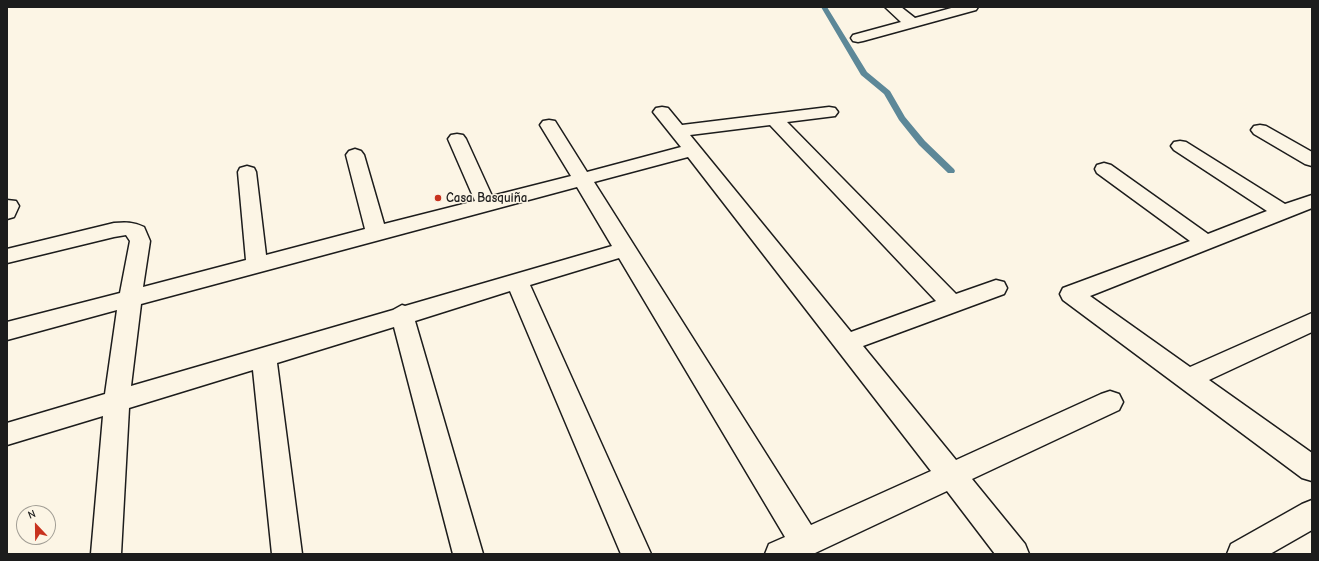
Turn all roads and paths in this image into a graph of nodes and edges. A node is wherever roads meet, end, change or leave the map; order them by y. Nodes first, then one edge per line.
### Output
1 (892, 7) edge
2 (971, 7) edge
3 (912, 23) junction
4 (858, 38) dead end
5 (662, 112) dead end
6 (829, 112) dead end
7 (774, 119) junction
8 (550, 125) dead end
9 (1260, 130) dead end
10 (676, 131) junction
11 (457, 139) dead end
12 (1180, 146) dead end
13 (692, 150) junction
14 (355, 155) dead end
15 (1312, 160) edge
16 (1104, 169) dead end
17 (247, 172) dead end
18 (582, 179) junction
19 (1312, 200) edge
20 (486, 204) junction
21 (1283, 212) junction
22 (377, 234) junction
23 (1206, 243) junction
24 (625, 248) junction
25 (7, 256) edge
26 (256, 266) junction
27 (517, 281) junction
28 (996, 288) dead end
29 (130, 298) junction
30 (952, 304) junction
31 (402, 314) junction
32 (1312, 322) edge
33 (7, 331) edge
34 (846, 343) junction
35 (264, 357) junction
36 (1188, 379) junction
37 (117, 401) junction
38 (1110, 402) dead end
39 (7, 434) edge
40 (1312, 469) edge
41 (951, 475) junction
42 (1312, 514) edge
43 (805, 543) junction
44 (106, 554) edge
45 (287, 554) edge
46 (468, 554) edge
47 (636, 554) edge
48 (780, 554) edge
49 (1014, 554) edge
50 (1242, 554) edge

1 - 3 street
2 - 3 street
3 - 4 street
5 - 10 street
6 - 7 street
7 - 10 street
7 - 30 street
8 - 18 street
9 - 15 street
10 - 13 street
11 - 20 street
12 - 21 street
13 - 18 street
13 - 34 street
14 - 22 street
16 - 23 street
17 - 26 street
18 - 20 street
18 - 24 street
19 - 21 street
20 - 22 street
21 - 23 street
22 - 26 street
23 - 36 street
24 - 27 street
24 - 43 street
25 - 29 street
26 - 29 street
27 - 31 street
27 - 47 street
28 - 30 street
29 - 33 street
29 - 37 street
30 - 34 street
31 - 35 street
31 - 46 street
32 - 36 street
34 - 41 street
35 - 37 street
35 - 45 street
36 - 40 street
37 - 39 street
37 - 44 street
38 - 41 street
41 - 43 street
41 - 49 street
42 - 50 street
43 - 48 street

